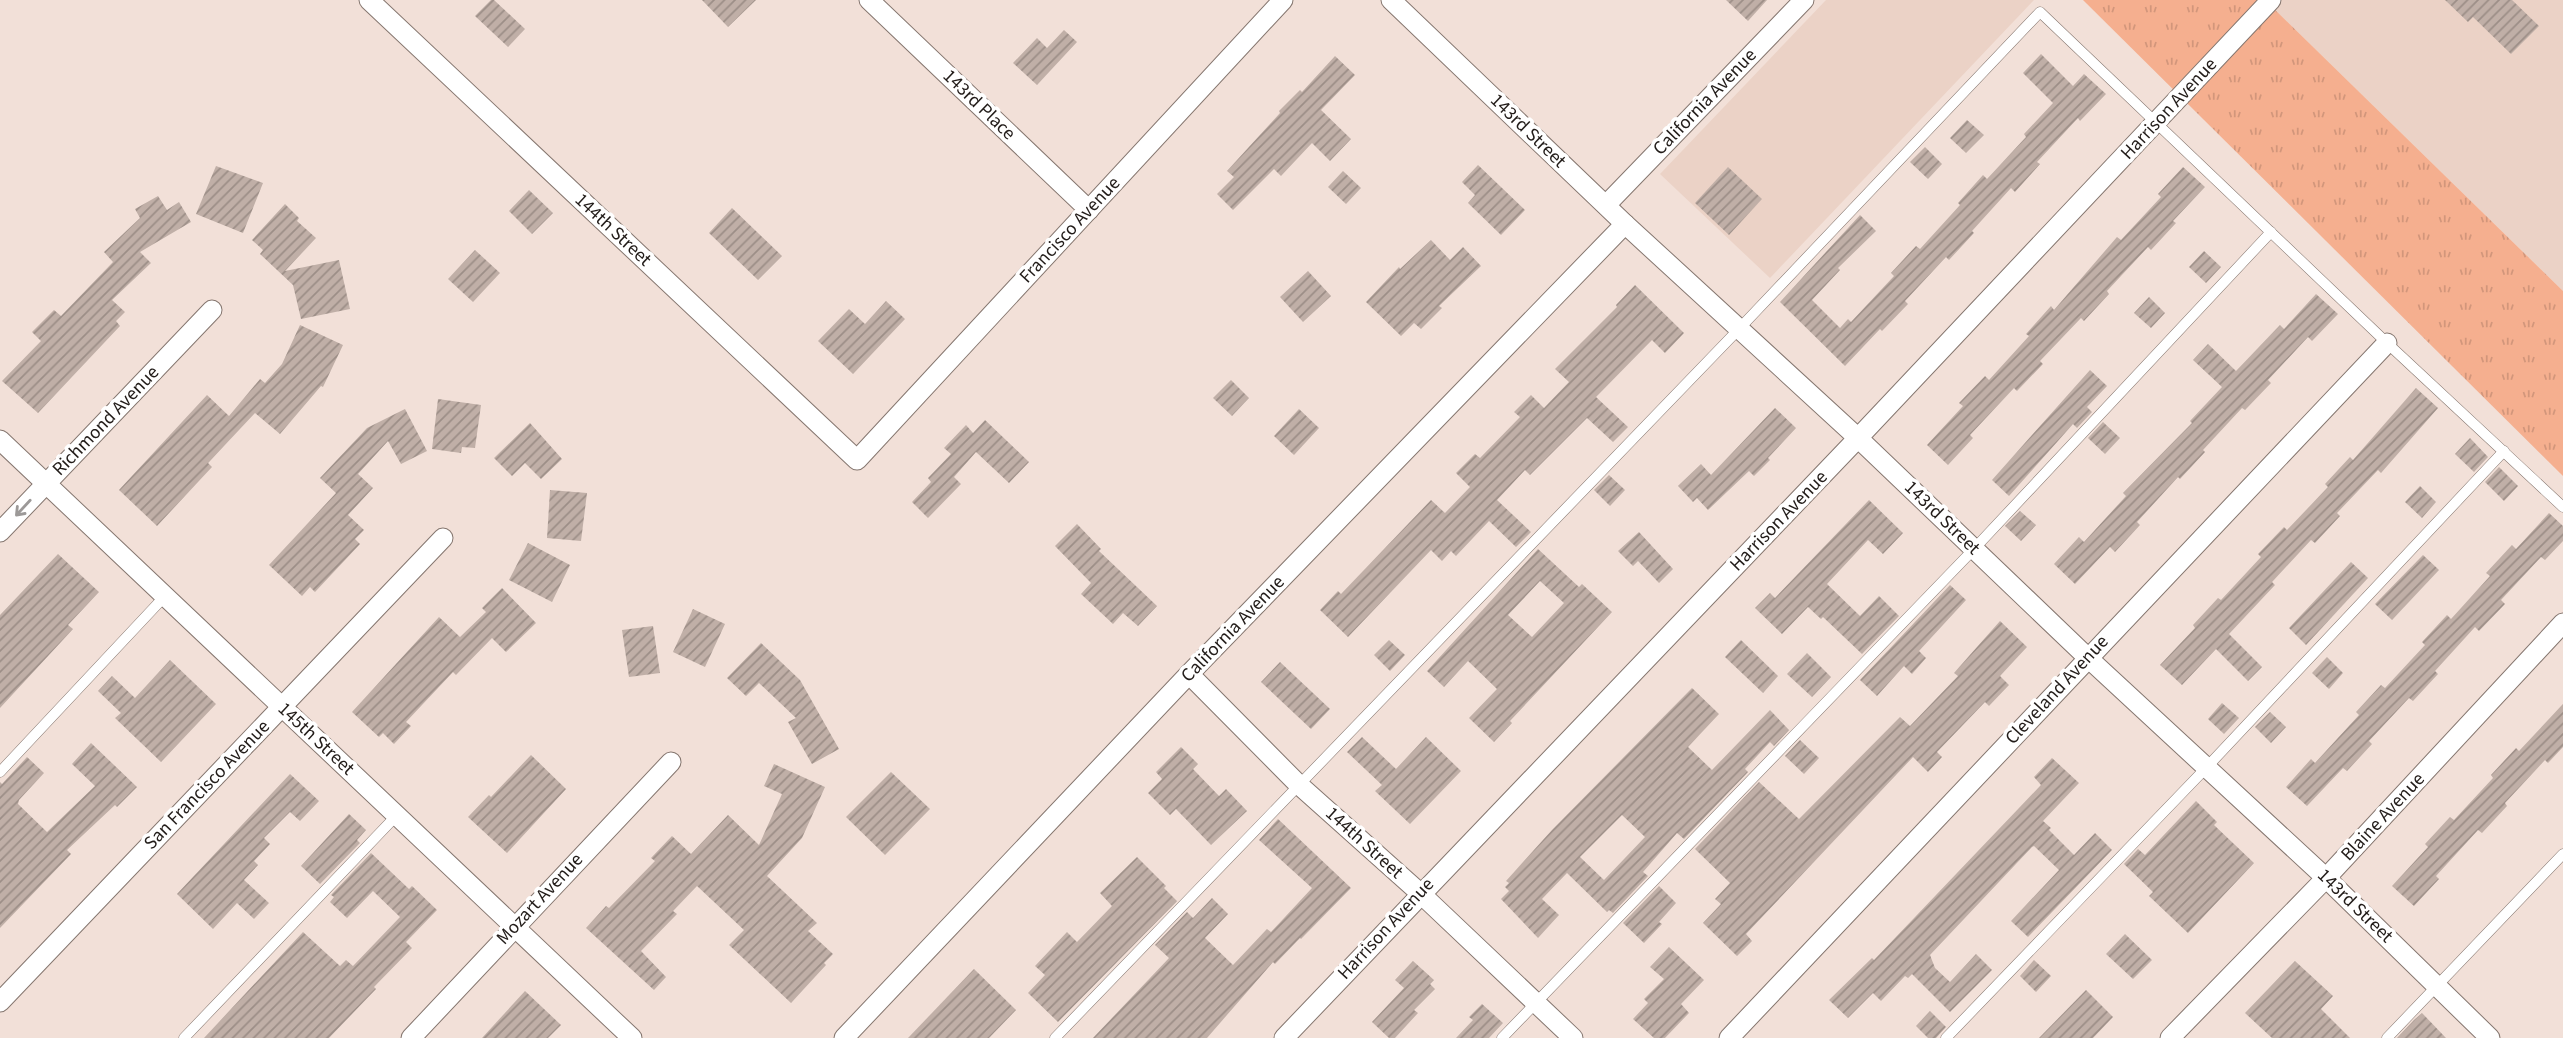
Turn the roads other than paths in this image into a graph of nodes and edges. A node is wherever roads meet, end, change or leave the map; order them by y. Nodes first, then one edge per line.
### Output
1 (369, 0) edge
2 (869, 0) edge
3 (1283, 0) edge
4 (1391, 0) edge
5 (1804, 0) edge
6 (2271, 0) edge
7 (2156, 122) junction
8 (1606, 205) junction
9 (1089, 210) junction
10 (1625, 224) junction
11 (2271, 232) junction
12 (212, 310) dead end
13 (1739, 329) junction
14 (2387, 343) junction
15 (1858, 438) junction
16 (0, 440) edge
17 (2504, 451) junction
18 (857, 460) joint
19 (46, 483) junction
20 (2563, 507) edge
21 (0, 532) edge
22 (443, 538) dead end
23 (1974, 549) junction
24 (165, 596) junction
25 (2563, 623) edge
26 (2087, 657) junction
27 (1189, 674) junction
28 (282, 707) junction
29 (671, 762) dead end
30 (2207, 768) junction
31 (0, 772) edge
32 (1298, 784) junction
33 (397, 816) junction
34 (2563, 854) edge
35 (2326, 878) junction
36 (1420, 893) junction
37 (514, 926) junction
38 (2437, 986) junction
39 (0, 1002) edge
40 (1536, 1003) junction
41 (627, 1036) edge
42 (184, 1038) edge
43 (411, 1038) edge
44 (844, 1038) edge
45 (1055, 1038) edge
46 (1284, 1038) edge
47 (1502, 1038) edge
48 (1573, 1038) edge
49 (1729, 1038) edge
50 (1946, 1038) edge
51 (2170, 1038) edge
52 (2388, 1038) edge
53 (2490, 1038) edge

1 - 18 street, 144th Street
2 - 9 street, 143rd Place
3 - 9 street, Francisco Avenue
4 - 8 street, 143rd Street
5 - 8 street, California Avenue
6 - 7 street, Harrison Avenue
7 - 11 lane
7 - 13 lane
7 - 15 street, Harrison Avenue
8 - 10 street, 143rd Street
9 - 18 street, Francisco Avenue
10 - 13 street, 143rd Street
10 - 27 street, California Avenue
11 - 14 lane
11 - 23 lane
12 - 19 street, Richmond Avenue
13 - 15 street, 143rd Street
13 - 32 lane
14 - 17 lane
14 - 26 street, Cleveland Avenue
15 - 23 street, 143rd Street
15 - 36 street, Harrison Avenue
16 - 19 street, 145th Street
17 - 20 lane
17 - 30 lane
19 -> 21 street, Richmond Avenue
19 - 24 street, 145th Street
22 - 28 street, San Francisco Avenue
23 - 26 street, 143rd Street
23 - 40 lane
24 - 28 street, 145th Street
24 - 31 lane
25 - 35 street, Blaine Avenue
26 - 30 street, 143rd Street
26 - 49 street, Cleveland Avenue
27 - 32 street, 144th Street
27 - 44 street, California Avenue
28 - 33 street, 145th Street
28 - 39 street, San Francisco Avenue
29 - 37 street, Mozart Avenue
30 - 35 street, 143rd Street
30 - 50 lane
32 - 36 street, 144th Street
32 - 45 lane
33 - 37 street, 145th Street
33 - 42 lane
34 - 38 lane
35 - 38 street, 143rd Street
35 - 51 street, Blaine Avenue
36 - 40 street, 144th Street
36 - 46 street, Harrison Avenue
37 - 41 street, 145th Street
37 - 43 street, Mozart Avenue
38 - 52 lane
38 - 53 street, 143rd Street
40 - 47 lane
40 - 48 street, 144th Street

